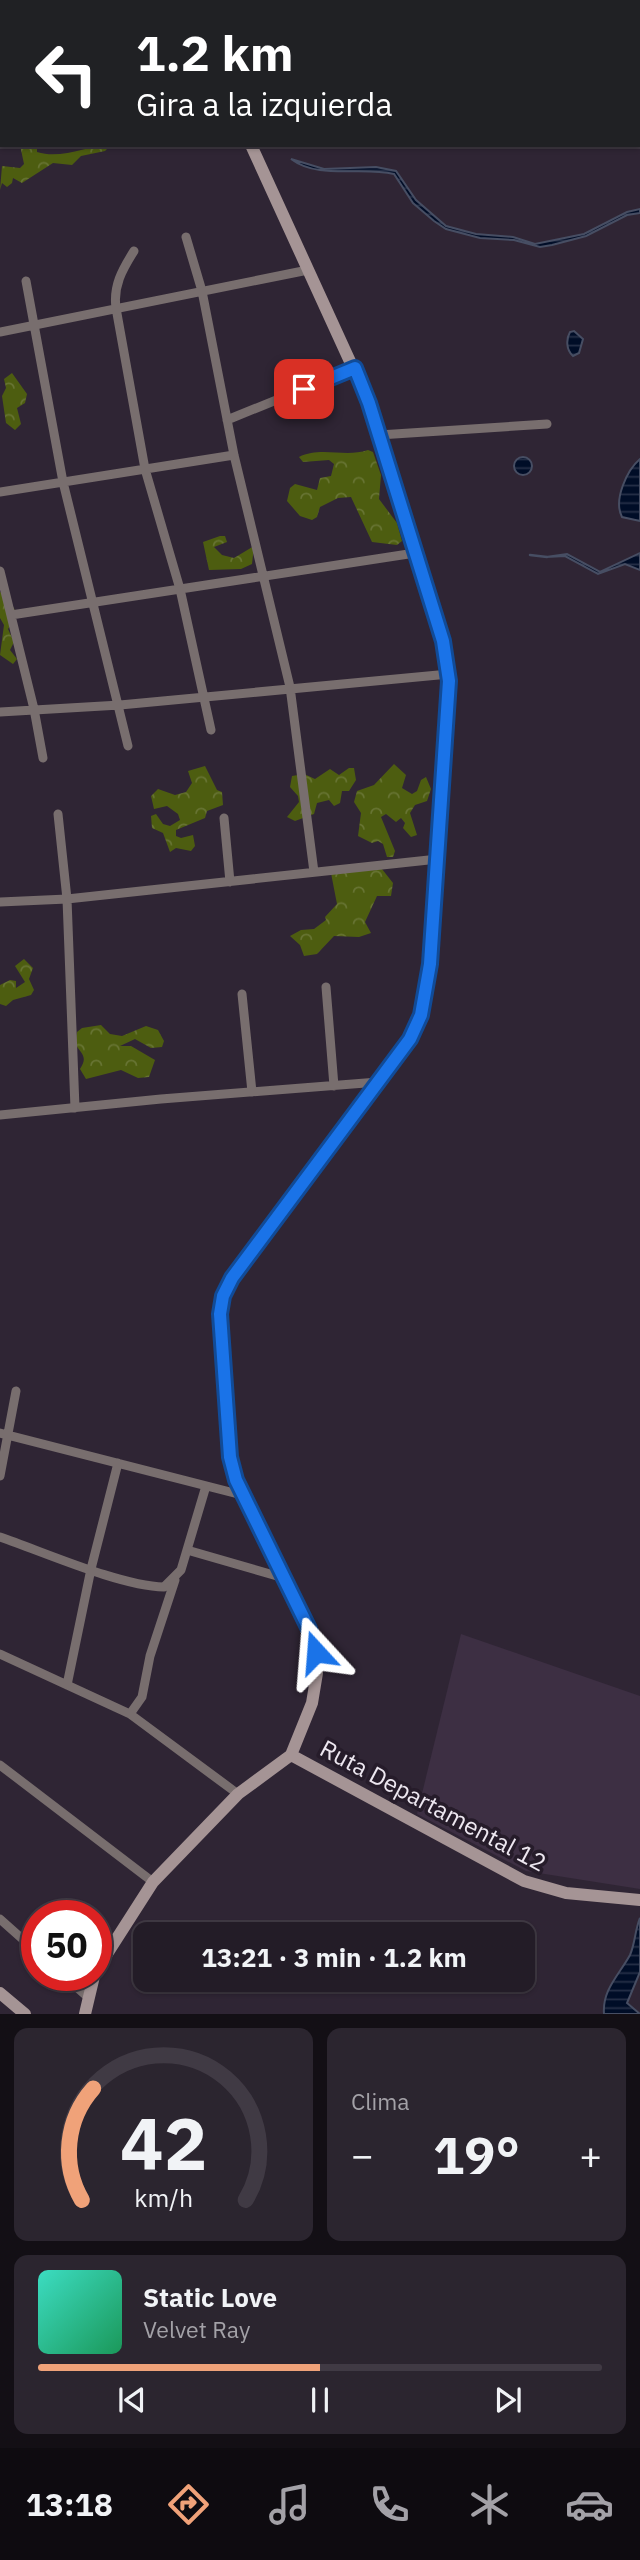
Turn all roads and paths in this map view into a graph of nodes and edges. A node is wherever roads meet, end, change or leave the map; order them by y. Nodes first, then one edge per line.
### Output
1 (252, 147) edge
2 (186, 237) dead end
3 (134, 251) dead end
4 (308, 270) junction
5 (26, 281) dead end
6 (202, 291) junction
7 (116, 308) junction
8 (34, 324) junction
9 (0, 332) edge
10 (355, 368) junction
11 (227, 420) junction
12 (547, 424) dead end
13 (379, 435) junction
14 (234, 455) junction
15 (145, 469) junction
16 (63, 482) junction
17 (0, 492) edge
18 (415, 553) junction
19 (0, 571) edge
20 (263, 574) junction
21 (180, 589) junction
22 (91, 603) junction
23 (11, 615) junction
24 (449, 674) junction
25 (290, 687) junction
26 (206, 695) junction
27 (120, 705) junction
28 (34, 709) junction
29 (0, 712) edge
30 (212, 730) dead end
31 (128, 746) dead end
32 (43, 758) dead end
33 (58, 814) dead end
34 (224, 818) dead end
35 (438, 859) junction
36 (314, 872) junction
37 (230, 882) junction
38 (67, 899) junction
39 (0, 902) edge
40 (326, 987) dead end
41 (242, 994) dead end
42 (378, 1082) junction
43 (334, 1086) junction
44 (252, 1092) junction
45 (75, 1108) junction
46 (0, 1115) edge
47 (16, 1391) dead end
48 (4, 1434) edge
49 (118, 1463) junction
50 (0, 1476) edge
51 (205, 1486) junction
52 (242, 1495) junction
53 (0, 1537) edge
54 (187, 1549) junction
55 (91, 1569) junction
56 (177, 1575) junction
57 (284, 1578) junction
58 (0, 1654) edge
59 (68, 1685) junction
60 (130, 1714) junction
61 (291, 1755) junction
62 (0, 1765) edge
63 (238, 1794) junction
64 (153, 1882) junction
65 (640, 1900) edge
66 (0, 1919) edge
67 (21, 1938) edge
68 (112, 1946) edge
69 (81, 1991) edge
70 (90, 1991) edge
71 (0, 1993) edge
72 (88, 1997) junction
73 (26, 2014) edge
74 (85, 2014) edge

1 - 4 main road
2 - 6 street
3 - 7 street
4 - 6 street
4 - 10 main road
5 - 8 street
6 - 7 street
6 - 11 street
7 - 8 street
7 - 15 street
8 - 9 street
8 - 16 street
10 - 11 street
10 - 13 main road
11 - 14 street
12 - 13 street
13 - 18 main road
14 - 15 street
14 - 20 street
15 - 16 street
15 - 21 street
16 - 17 street
16 - 22 street
18 - 20 street
18 - 24 main road
19 - 23 street
20 - 21 street
20 - 25 street
21 - 22 street
21 - 26 street
22 - 23 street
22 - 27 street
23 - 28 street
24 - 25 street
24 - 35 main road
25 - 26 street
25 - 36 street
26 - 27 street
26 - 30 street
27 - 28 street
27 - 31 street
28 - 29 street
28 - 32 street
33 - 38 street
34 - 37 street
35 - 36 street
35 - 42 main road
36 - 37 street
37 - 38 street
38 - 39 street
38 - 45 street
40 - 43 street
41 - 44 street
42 - 43 street
42 - 52 main road
43 - 44 street
44 - 45 street
45 - 46 street
47 - 48 street
48 - 49 street
48 - 50 street
49 - 51 street
49 - 55 street
51 - 52 street
51 - 54 street
52 - 57 main road
53 - 55 street
54 - 56 street
54 - 57 street
55 - 56 street
55 - 59 street
56 - 60 street
57 - 61 main road
58 - 59 street
59 - 60 street
60 - 63 street
61 - 63 main road
61 - 65 main road, Ruta Departamental 12
62 - 64 street
63 - 64 main road
64 - 68 main road
66 - 67 street
69 - 72 street
70 - 72 main road
71 - 73 main road
72 - 74 main road

